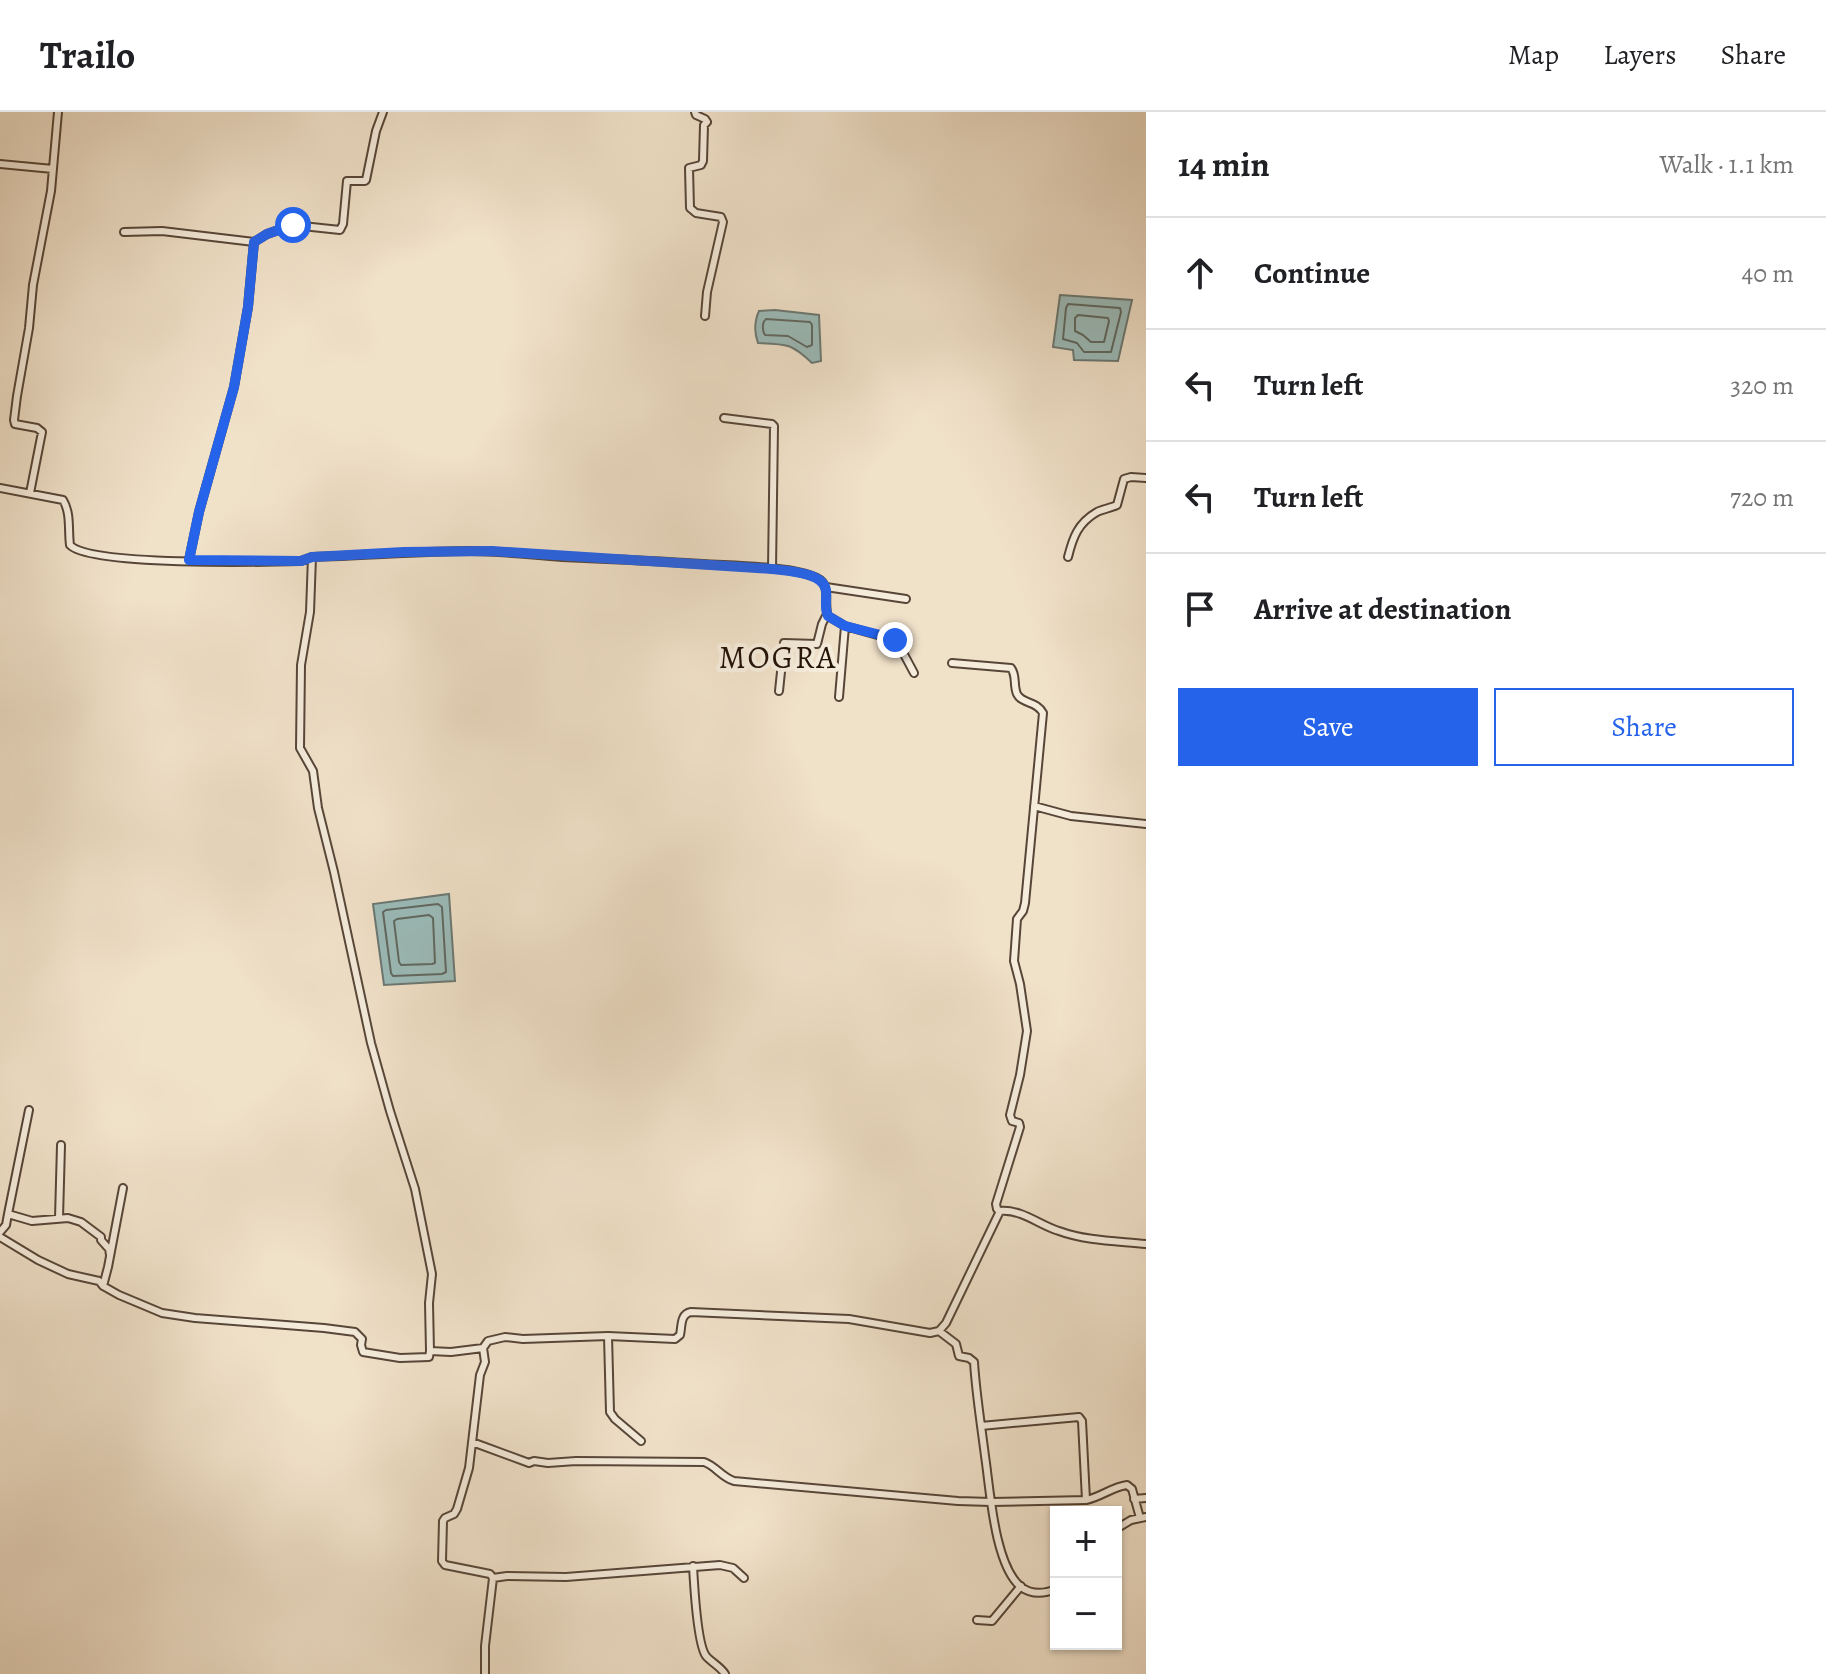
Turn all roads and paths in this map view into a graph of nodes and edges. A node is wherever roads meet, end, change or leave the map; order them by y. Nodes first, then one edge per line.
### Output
1 (58, 112) edge
2 (383, 112) edge
3 (695, 112) edge
4 (0, 164) edge
5 (53, 169) junction
6 (124, 232) dead end
7 (254, 242) junction
8 (705, 316) dead end
9 (724, 418) dead end
10 (1146, 478) edge
11 (0, 488) edge
12 (30, 493) junction
13 (312, 557) junction
14 (1068, 557) dead end
15 (189, 560) junction
16 (772, 569) junction
17 (826, 587) junction
18 (906, 599) dead end
19 (827, 614) junction
20 (845, 626) junction
21 (952, 663) dead end
22 (914, 673) dead end
23 (779, 691) dead end
24 (839, 697) dead end
25 (1034, 806) junction
26 (1146, 824) edge
27 (29, 1110) dead end
28 (61, 1145) dead end
29 (123, 1188) dead end
30 (1000, 1211) junction
31 (8, 1214) junction
32 (59, 1218) junction
33 (0, 1234) edge
34 (1146, 1244) edge
35 (110, 1255) junction
36 (103, 1286) junction
37 (939, 1331) junction
38 (608, 1336) junction
39 (483, 1348) junction
40 (430, 1351) junction
41 (981, 1426) junction
42 (641, 1441) dead end
43 (472, 1442) junction
44 (1146, 1498) edge
45 (1086, 1500) junction
46 (1134, 1501) junction
47 (991, 1502) junction
48 (1141, 1516) edge
49 (1122, 1525) edge
50 (693, 1566) junction
51 (493, 1578) junction
52 (744, 1578) dead end
53 (1021, 1586) junction
54 (1050, 1592) edge
55 (977, 1620) dead end
56 (485, 1674) edge
57 (725, 1674) edge

1 - 5 street
2 - 7 street
3 - 8 street
4 - 5 street
5 - 12 street
6 - 7 street
7 - 15 street
9 - 16 street
10 - 14 street
11 - 12 street
12 - 15 street
13 - 15 street
13 - 16 street
13 - 40 street
16 - 17 street
17 - 18 street
17 - 19 street
19 - 20 street
19 - 23 street
20 - 22 street
20 - 24 street
21 - 25 street
25 - 26 street
25 - 30 street
27 - 31 street
28 - 32 street
29 - 35 street
30 - 34 street
30 - 37 street
31 - 32 street
31 - 33 street
32 - 35 street
33 - 36 street
35 - 36 street
36 - 40 street
37 - 38 street
37 - 41 street
38 - 39 street
38 - 42 street
39 - 40 street
39 - 43 street
41 - 45 street
41 - 47 street
43 - 47 street
43 - 51 street
44 - 46 street
45 - 46 street
45 - 47 street
46 - 48 street
47 - 53 street
48 - 49 street
50 - 51 street
50 - 52 street
50 - 57 street
51 - 56 street
53 - 54 street
53 - 55 street

